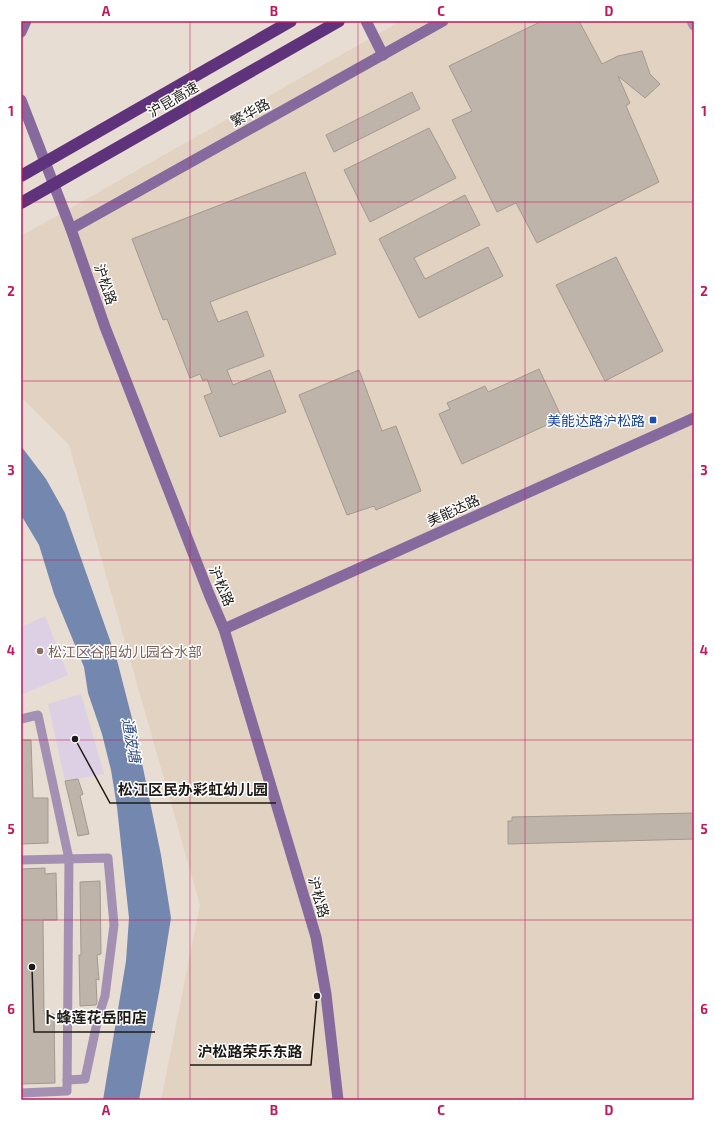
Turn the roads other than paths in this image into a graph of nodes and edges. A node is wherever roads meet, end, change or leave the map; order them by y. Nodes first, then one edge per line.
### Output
1 (26, 21) edge
2 (291, 21) edge
3 (339, 21) edge
4 (366, 21) edge
5 (444, 21) edge
6 (692, 21) edge
7 (694, 25) edge
8 (21, 32) edge
9 (383, 55) junction
10 (21, 100) edge
11 (21, 176) edge
12 (21, 203) edge
13 (71, 229) junction
14 (694, 418) edge
15 (224, 629) junction
16 (21, 719) edge
17 (69, 859) junction
18 (21, 860) edge
19 (67, 1080) junction
20 (21, 1093) edge
21 (338, 1100) edge

1 - 8 main road
2 - 11 highway, 沪昆高速, bridge
3 - 12 highway, 沪昆高速, bridge
4 - 9 main road
5 - 9 main road, 繁华路
6 - 7 street
9 - 13 main road, 繁华路
10 - 13 main road, 沪松路
13 - 15 main road, 沪松路
14 - 15 main road, 美能达路
15 - 21 main road, 沪松路
16 - 17 street
17 - 18 street
17 - 19 street
17 - 19 street
19 - 20 street

